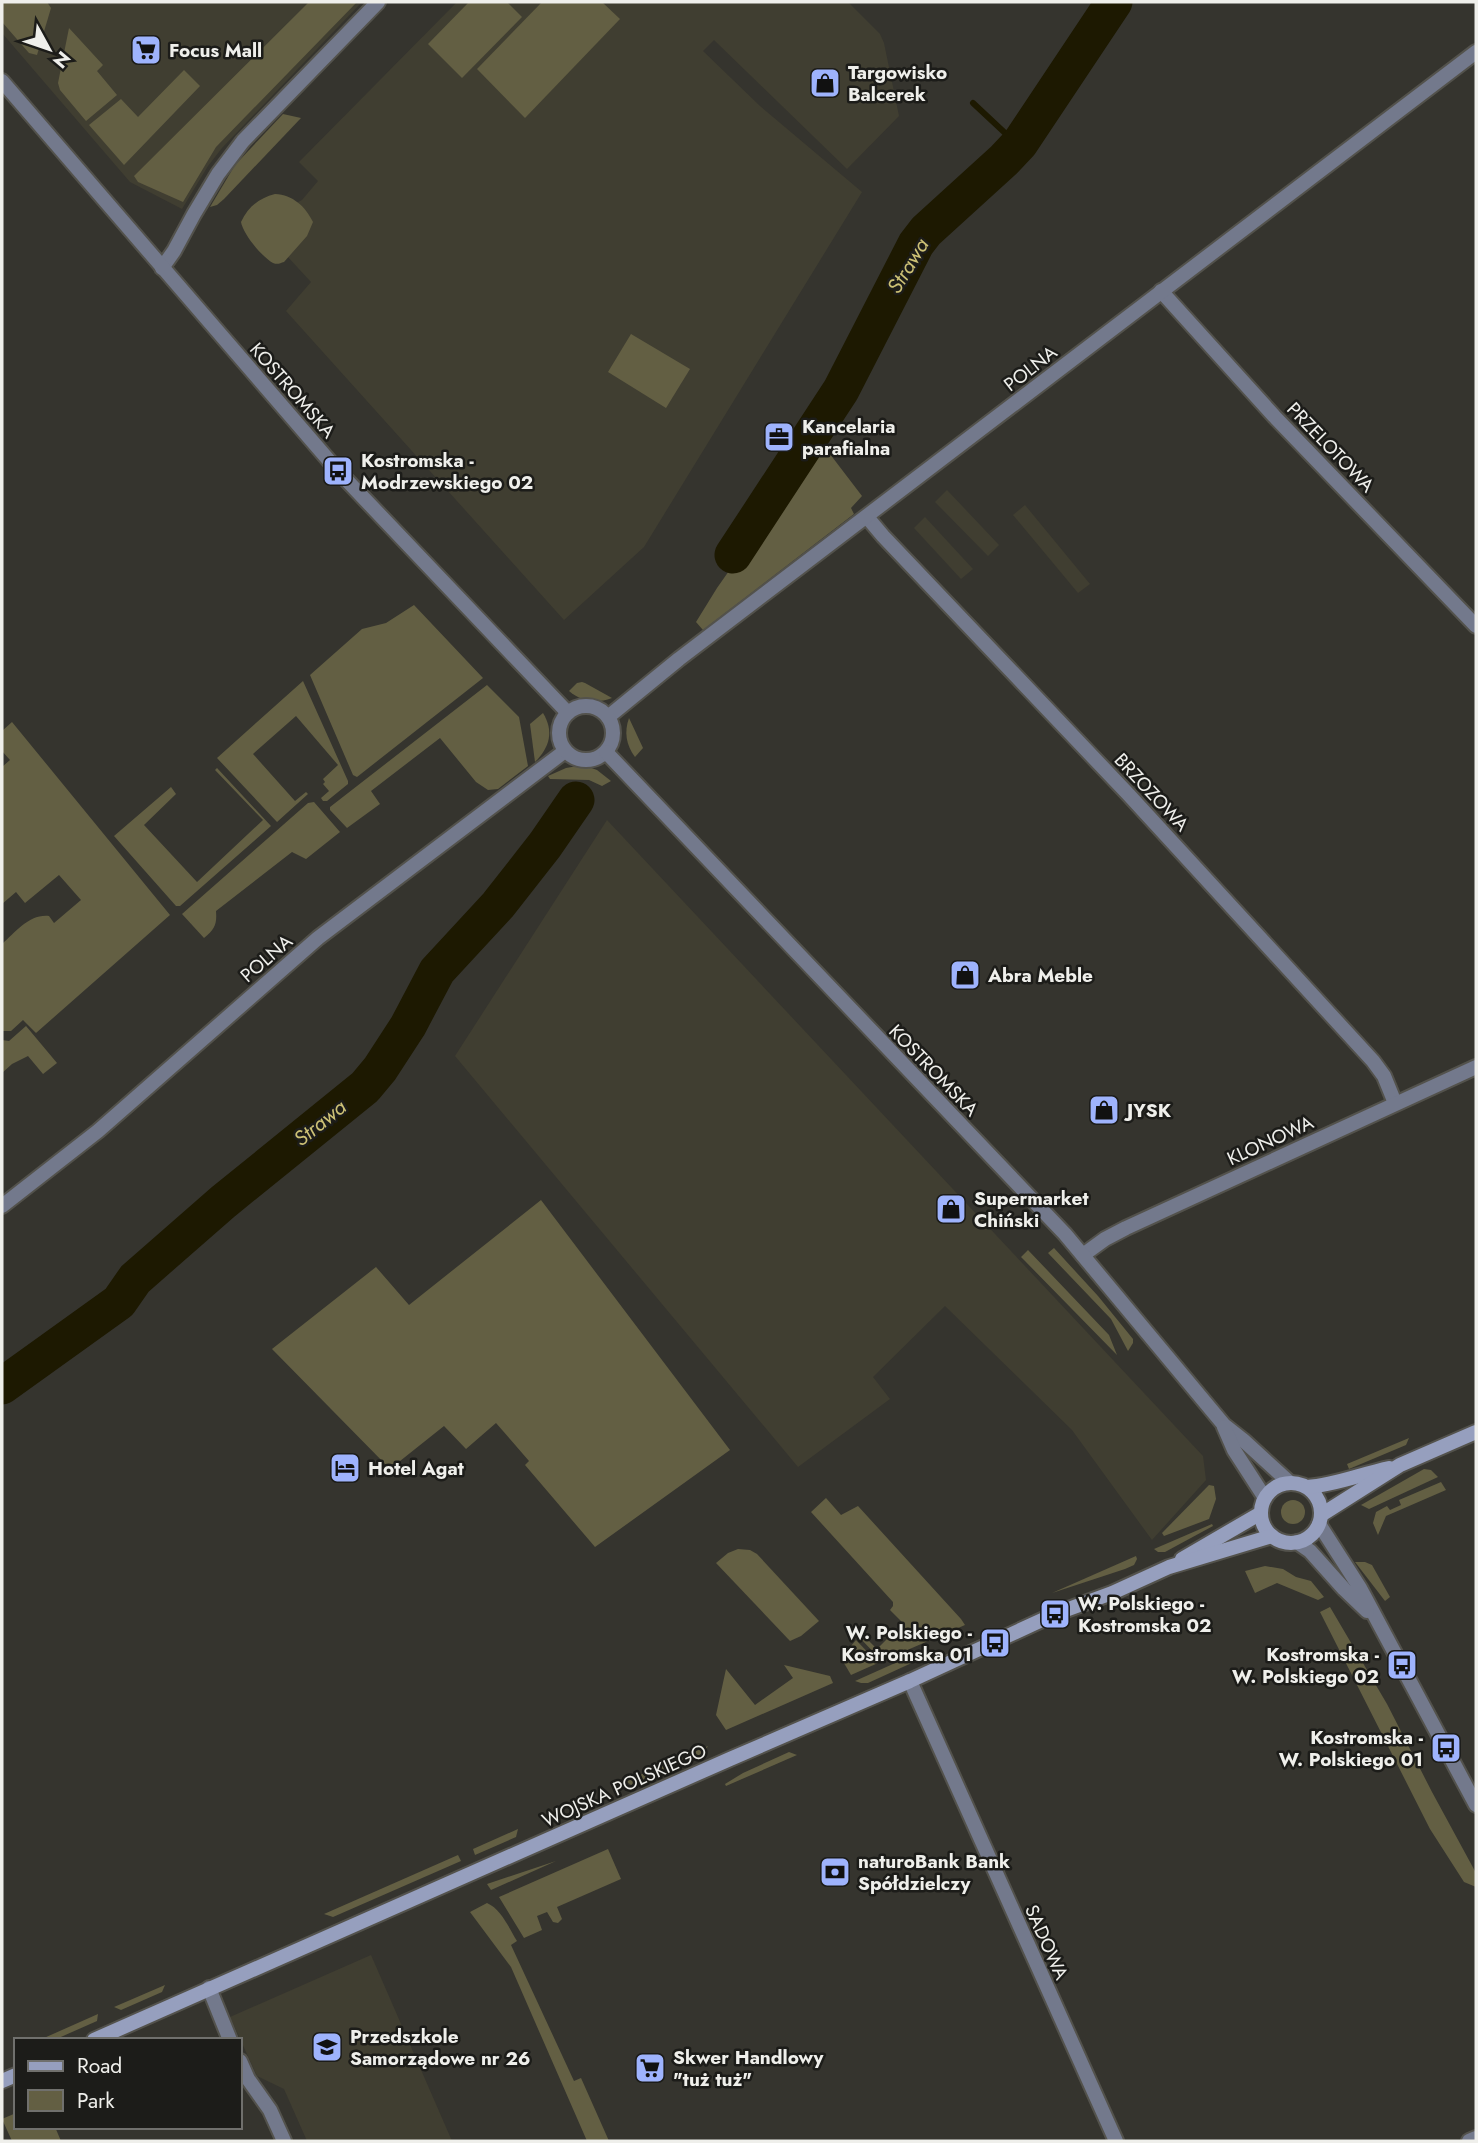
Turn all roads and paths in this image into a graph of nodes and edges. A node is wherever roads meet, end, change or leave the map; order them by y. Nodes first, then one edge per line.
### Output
1 (378, 2) edge
2 (1476, 52) edge
3 (2, 81) edge
4 (162, 268) junction
5 (1161, 291) junction
6 (867, 517) junction
7 (1476, 626) edge
8 (568, 713) junction
9 (608, 717) junction
10 (565, 751) junction
11 (606, 752) junction
12 (1476, 1067) edge
13 (1395, 1104) junction
14 (2, 1206) edge
15 (1083, 1255) junction
16 (1224, 1425) junction
17 (1476, 1432) edge
18 (1400, 1465) junction
19 (1290, 1482) junction
20 (1307, 1487) junction
21 (1263, 1506) junction
22 (1320, 1519) junction
23 (1272, 1536) junction
24 (1297, 1542) junction
25 (1169, 1567) junction
26 (1376, 1619) junction
27 (910, 1681) junction
28 (1476, 1805) edge
29 (209, 1988) junction
30 (98, 2038) edge
31 (229, 2038) edge
32 (242, 2066) edge
33 (1476, 2138) edge
34 (284, 2141) edge
35 (1116, 2141) edge
36 (1469, 2141) edge

1 - 4 street
2 - 5 street, POLNA
3 - 4 street, KOSTROMSKA
4 - 8 street, KOSTROMSKA
5 - 6 street, POLNA
5 - 7 street, PRZELOTOWA
6 - 9 street, POLNA
6 - 13 street, BRZOZOWA
8 - 9 street
8 - 10 street
9 - 11 street
10 - 11 street
10 - 14 street, POLNA
11 - 15 street, KOSTROMSKA
12 - 13 street, KLONOWA
13 - 15 street, KLONOWA
15 - 16 street, KOSTROMSKA
16 - 19 street, KOSTROMSKA
16 - 21 street, KOSTROMSKA
17 - 18 main road
18 - 20 main road
18 - 22 main road
19 - 20 main road
19 - 21 main road
20 - 22 main road
21 - 23 main road
21 - 25 main road, WOJSKA POLSKIEGO
22 - 24 main road
22 - 26 street
23 - 24 main road
23 - 25 main road, WOJSKA POLSKIEGO
24 - 26 street
25 - 27 main road, WOJSKA POLSKIEGO
26 - 28 street
27 - 29 main road, WOJSKA POLSKIEGO
27 - 35 street, SADOWA
29 - 30 main road, WOJSKA POLSKIEGO
29 - 31 street
32 - 34 street
33 - 36 street

